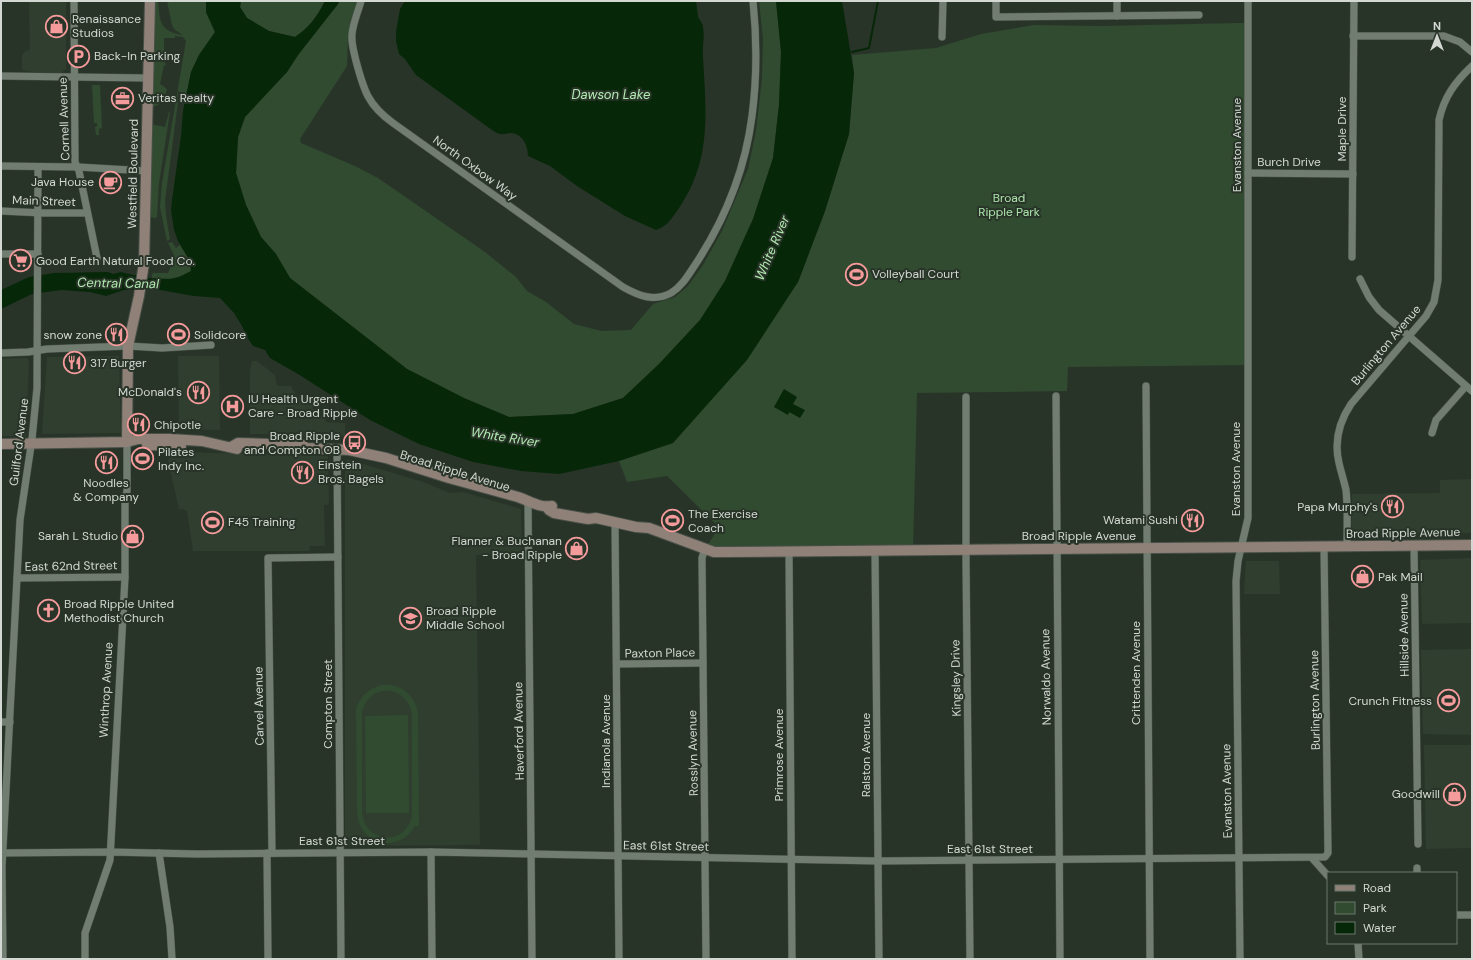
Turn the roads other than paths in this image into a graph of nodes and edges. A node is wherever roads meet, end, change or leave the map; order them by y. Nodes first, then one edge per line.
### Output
1 (74, 1) edge
2 (150, 1) edge
3 (361, 1) edge
4 (753, 1) edge
5 (943, 1) edge
6 (996, 1) edge
7 (1117, 1) edge
8 (1248, 1) edge
9 (1354, 1) edge
10 (1199, 15) dead end
11 (1117, 16) junction
12 (1353, 36) junction
13 (942, 37) dead end
14 (1472, 52) edge
15 (1472, 66) edge
16 (1, 76) edge
17 (74, 77) junction
18 (147, 78) junction
19 (1, 166) edge
20 (38, 167) junction
21 (78, 167) junction
22 (147, 171) junction
23 (1248, 173) junction
24 (1353, 174) junction
25 (1, 211) edge
26 (38, 212) junction
27 (87, 213) junction
28 (1, 254) edge
29 (38, 254) junction
30 (97, 258) dead end
31 (1352, 258) dead end
32 (1360, 279) dead end
33 (1409, 337) junction
34 (211, 345) dead end
35 (128, 346) junction
36 (37, 350) junction
37 (1, 353) edge
38 (1146, 386) dead end
39 (1466, 386) junction
40 (1472, 391) edge
41 (966, 396) dead end
42 (1056, 396) dead end
43 (1432, 434) dead end
44 (127, 442) junction
45 (1, 444) edge
46 (31, 444) junction
47 (337, 449) junction
48 (528, 502) junction
49 (615, 522) junction
50 (1472, 545) edge
51 (1414, 546) junction
52 (1324, 547) junction
53 (1347, 547) junction
54 (705, 548) junction
55 (1241, 548) junction
56 (1146, 549) junction
57 (966, 550) junction
58 (1056, 550) junction
59 (875, 551) junction
60 (789, 552) junction
61 (338, 557) junction
62 (125, 577) junction
63 (17, 578) junction
64 (703, 663) junction
65 (617, 664) junction
66 (1, 722) edge
67 (10, 722) junction
68 (1418, 844) dead end
69 (110, 852) junction
70 (340, 852) junction
71 (431, 852) junction
72 (2, 853) edge
73 (159, 853) junction
74 (270, 853) junction
75 (531, 853) junction
76 (1328, 853) joint
77 (618, 855) junction
78 (705, 858) junction
79 (1239, 858) junction
80 (1312, 858) junction
81 (1149, 859) junction
82 (791, 860) junction
83 (1059, 860) junction
84 (878, 861) junction
85 (969, 861) junction
86 (1327, 875) edge
87 (1457, 915) edge
88 (1472, 915) edge
89 (1358, 944) edge
90 (3, 959) edge
91 (85, 959) edge
92 (172, 959) edge
93 (268, 959) edge
94 (341, 959) edge
95 (432, 959) edge
96 (532, 959) edge
97 (619, 959) edge
98 (706, 959) edge
99 (792, 959) edge
100 (879, 959) edge
101 (970, 959) edge
102 (1060, 959) edge
103 (1150, 959) edge
104 (1240, 959) edge
105 (1359, 959) edge

1 - 17 street, Cornell Avenue
2 - 18 street, Westfield Boulevard
3 - 4 street, North Oxbow Way
5 - 13 street
6 - 11 street
7 - 11 street
8 - 23 street, Evanston Avenue
9 - 12 street, Maple Drive
10 - 11 street
12 - 14 street
12 - 24 street, Maple Drive
15 - 33 street, Burlington Avenue
16 - 17 street
17 - 18 street
17 - 21 street, Cornell Avenue
18 - 22 street, Westfield Boulevard
19 - 20 street
20 - 21 street
20 - 26 street, Guilford Avenue
21 - 22 street
21 - 27 street, Cornell Avenue
22 - 35 street, Westfield Boulevard
23 - 24 street, Burch Drive
23 - 55 street, Evanston Avenue
24 - 31 street, Maple Drive
25 - 26 street, Main Street
26 - 27 street, Main Street
26 - 29 street, Guilford Avenue
27 - 30 street, Cornell Avenue
28 - 29 street
29 - 36 street, Guilford Avenue
32 - 33 street
33 - 39 street
33 - 53 street, Burlington Avenue
34 - 35 street
35 - 36 street
35 - 44 street, Winthrop Avenue
36 - 37 street
36 - 46 street, Guilford Avenue
38 - 56 street, Crittenden Avenue
39 - 40 street
39 - 43 street
41 - 57 street, Kingsley Drive
42 - 58 street, Norwaldo Avenue
44 - 46 street, Broad Ripple Avenue
44 - 47 street, Broad Ripple Avenue
44 - 62 street, Winthrop Avenue
45 - 46 street, Broad Ripple Avenue
46 - 63 street, Guilford Avenue
47 - 48 street, Broad Ripple Avenue
47 - 61 street, Compton Street
48 - 49 street, Broad Ripple Avenue
48 - 75 street, Haverford Avenue
49 - 54 street, Broad Ripple Avenue
49 - 65 street, Indianola Avenue
50 - 51 street, Broad Ripple Avenue
51 - 53 street, Broad Ripple Avenue
51 - 68 street, Hillside Avenue
52 - 53 street, Broad Ripple Avenue
52 - 55 street, Broad Ripple Avenue
52 - 76 street, Burlington Avenue
54 - 60 street, Broad Ripple Avenue
54 - 64 street, Rosslyn Avenue
55 - 56 street, Broad Ripple Avenue
55 - 79 street, Evanston Avenue
56 - 58 street, Broad Ripple Avenue
56 - 81 street, Crittenden Avenue
57 - 58 street, Broad Ripple Avenue
57 - 59 street, Broad Ripple Avenue
57 - 85 street, Kingsley Drive
58 - 83 street, Norwaldo Avenue
59 - 60 street, Broad Ripple Avenue
59 - 84 street, Ralston Avenue
60 - 82 street, Primrose Avenue
61 - 70 street, Compton Street
61 - 74 street, Carvel Avenue
62 - 63 street, East 62nd Street
62 - 69 street, Winthrop Avenue
63 - 67 street, Guilford Avenue
64 - 65 street, Paxton Place
64 - 78 street, Rosslyn Avenue
65 - 77 street, Indianola Avenue
66 - 67 street
67 - 72 street, Guilford Avenue
69 - 72 street, East 61st Street
69 - 73 street, East 61st Street
69 - 91 street, Winthrop Avenue
70 - 71 street, East 61st Street
70 - 74 street, East 61st Street
70 - 94 street, Compton Street
71 - 75 street, East 61st Street
71 - 95 street
72 - 90 street, Guilford Avenue
73 - 74 street, East 61st Street
73 - 92 street
74 - 93 street, Carvel Avenue
75 - 77 street, East 61st Street
75 - 96 street, Haverford Avenue
76 - 80 street, East 61st Street
77 - 78 street, East 61st Street
77 - 97 street, Indianola Avenue
78 - 82 street, East 61st Street
78 - 98 street, Rosslyn Avenue
79 - 80 street, East 61st Street
79 - 81 street, East 61st Street
79 - 104 street, Evanston Avenue
80 - 86 street
81 - 83 street, East 61st Street
81 - 103 street, Crittenden Avenue
82 - 84 street, East 61st Street
82 - 99 street, Primrose Avenue
83 - 85 street, East 61st Street
83 - 102 street, Norwaldo Avenue
84 - 85 street, East 61st Street
84 - 100 street, Ralston Avenue
85 - 101 street, Kingsley Drive
87 - 88 street
89 - 105 street

